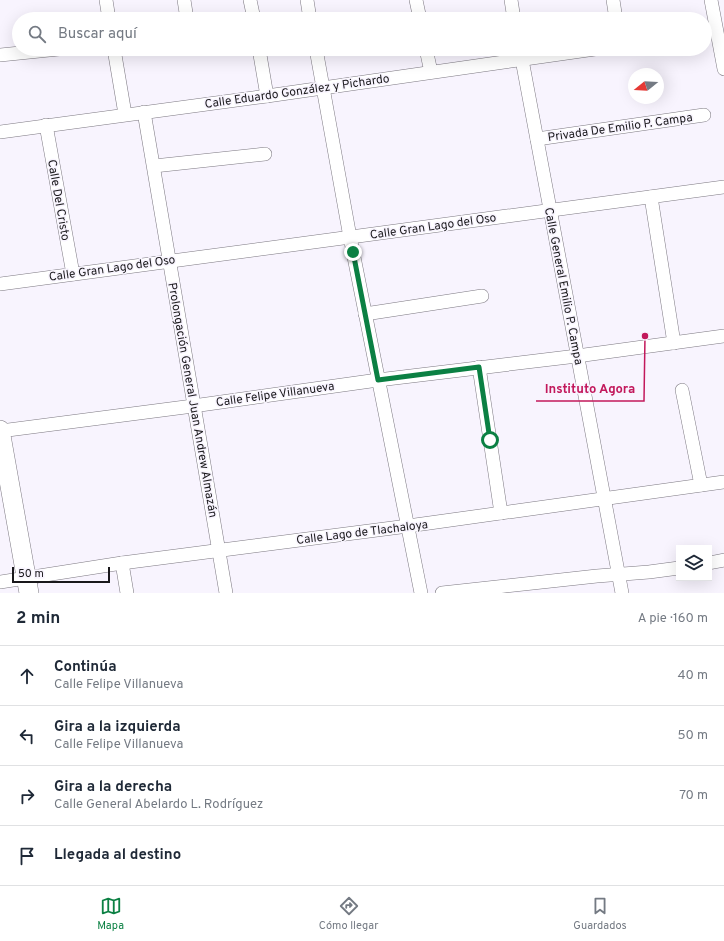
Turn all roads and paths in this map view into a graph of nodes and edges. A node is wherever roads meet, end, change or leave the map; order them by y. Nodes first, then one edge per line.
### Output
1 (106, 0) edge
2 (184, 0) edge
3 (250, 0) edge
4 (307, 0) edge
5 (416, 0) edge
6 (511, 0) edge
7 (613, 0) edge
8 (711, 0) edge
9 (108, 12) edge
10 (186, 12) edge
11 (253, 12) edge
12 (309, 12) edge
13 (419, 12) edge
14 (513, 12) edge
15 (615, 12) edge
16 (715, 31) edge
17 (12, 54) edge
18 (0, 55) edge
19 (115, 56) edge
20 (260, 56) edge
21 (317, 56) edge
22 (427, 56) edge
23 (516, 56) edge
24 (521, 56) edge
25 (724, 69) edge
26 (430, 72) junction
27 (323, 88) junction
28 (267, 96) junction
29 (144, 112) junction
30 (125, 114) junction
31 (704, 115) dead end
32 (46, 125) junction
33 (0, 132) edge
34 (537, 139) junction
35 (265, 154) dead end
36 (154, 166) junction
37 (724, 187) edge
38 (651, 197) junction
39 (550, 210) junction
40 (350, 237) junction
41 (169, 261) junction
42 (73, 274) junction
43 (0, 284) edge
44 (482, 296) dead end
45 (365, 314) junction
46 (724, 336) edge
47 (674, 343) junction
48 (577, 356) junction
49 (479, 367) junction
50 (378, 380) junction
51 (682, 390) dead end
52 (193, 406) junction
53 (0, 431) edge
54 (724, 482) edge
55 (701, 485) junction
56 (604, 499) junction
57 (501, 513) junction
58 (408, 526) junction
59 (219, 550) junction
60 (724, 560) edge
61 (712, 562) edge
62 (122, 563) junction
63 (676, 568) edge
64 (618, 575) junction
65 (0, 582) edge
66 (28, 586) edge
67 (127, 593) edge
68 (226, 593) edge
69 (421, 593) edge
70 (442, 593) edge
71 (622, 593) edge

1 - 9 street
2 - 10 street
3 - 11 street
4 - 12 street
5 - 13 street
6 - 14 street
7 - 15 street
8 - 16 street
16 - 25 street
17 - 18 street
19 - 30 street
20 - 28 street
21 - 27 street
22 - 26 street
23 - 26 street, Calle Eduardo González y Pichardo
24 - 34 street, Calle General Emilio P. Campa
26 - 27 street, Calle Eduardo González y Pichardo
27 - 28 street, Calle Eduardo González y Pichardo
27 - 40 street
28 - 29 street, Calle Eduardo González y Pichardo
29 - 30 street, Calle Eduardo González y Pichardo
29 - 36 street, Prolongación General Juan Andrew Almazán
30 - 32 street, Calle Eduardo González y Pichardo
31 - 34 street, Privada De Emilio P. Campa
32 - 33 street, Calle Eduardo González y Pichardo
32 - 42 street, Calle Del Cristo
34 - 39 street, Calle General Emilio P. Campa
35 - 36 street
36 - 41 street, Prolongación General Juan Andrew Almazán
37 - 38 street, Calle Gran Lago del Oso
38 - 39 street, Calle Gran Lago del Oso
38 - 47 street
39 - 40 street, Calle Gran Lago del Oso
39 - 48 street, Calle General Emilio P. Campa
40 - 41 street, Calle Gran Lago del Oso
40 - 45 street
41 - 42 street, Calle Gran Lago del Oso
41 - 52 street, Prolongación General Juan Andrew Almazán
42 - 43 street, Calle Gran Lago del Oso
44 - 45 street
45 - 50 street
46 - 47 street, Calle Felipe Villanueva
47 - 48 street, Calle Felipe Villanueva
48 - 49 street, Calle Felipe Villanueva
48 - 56 street, Calle General Emilio P. Campa
49 - 50 street, Calle Felipe Villanueva
49 - 57 street
50 - 52 street, Calle Felipe Villanueva
50 - 58 street
51 - 55 street
52 - 53 street, Calle Felipe Villanueva
52 - 59 street, Prolongación General Juan Andrew Almazán
53 - 66 main road
54 - 55 street, Calle Lago de Tlachaloya
55 - 56 street, Calle Lago de Tlachaloya
56 - 57 street, Calle Lago de Tlachaloya
56 - 64 street, Calle General Emilio P. Campa
57 - 58 street, Calle Lago de Tlachaloya
58 - 59 street, Calle Lago de Tlachaloya
58 - 69 street
59 - 62 street, Calle Lago de Tlachaloya
59 - 68 street, Prolongación General Juan Andrew Almazán
60 - 61 street
62 - 66 street, Calle Lago de Tlachaloya
62 - 67 street
63 - 64 street
64 - 70 street
64 - 71 street, Calle General Emilio P. Campa
65 - 66 street, Calle Lago de Tlachaloya

